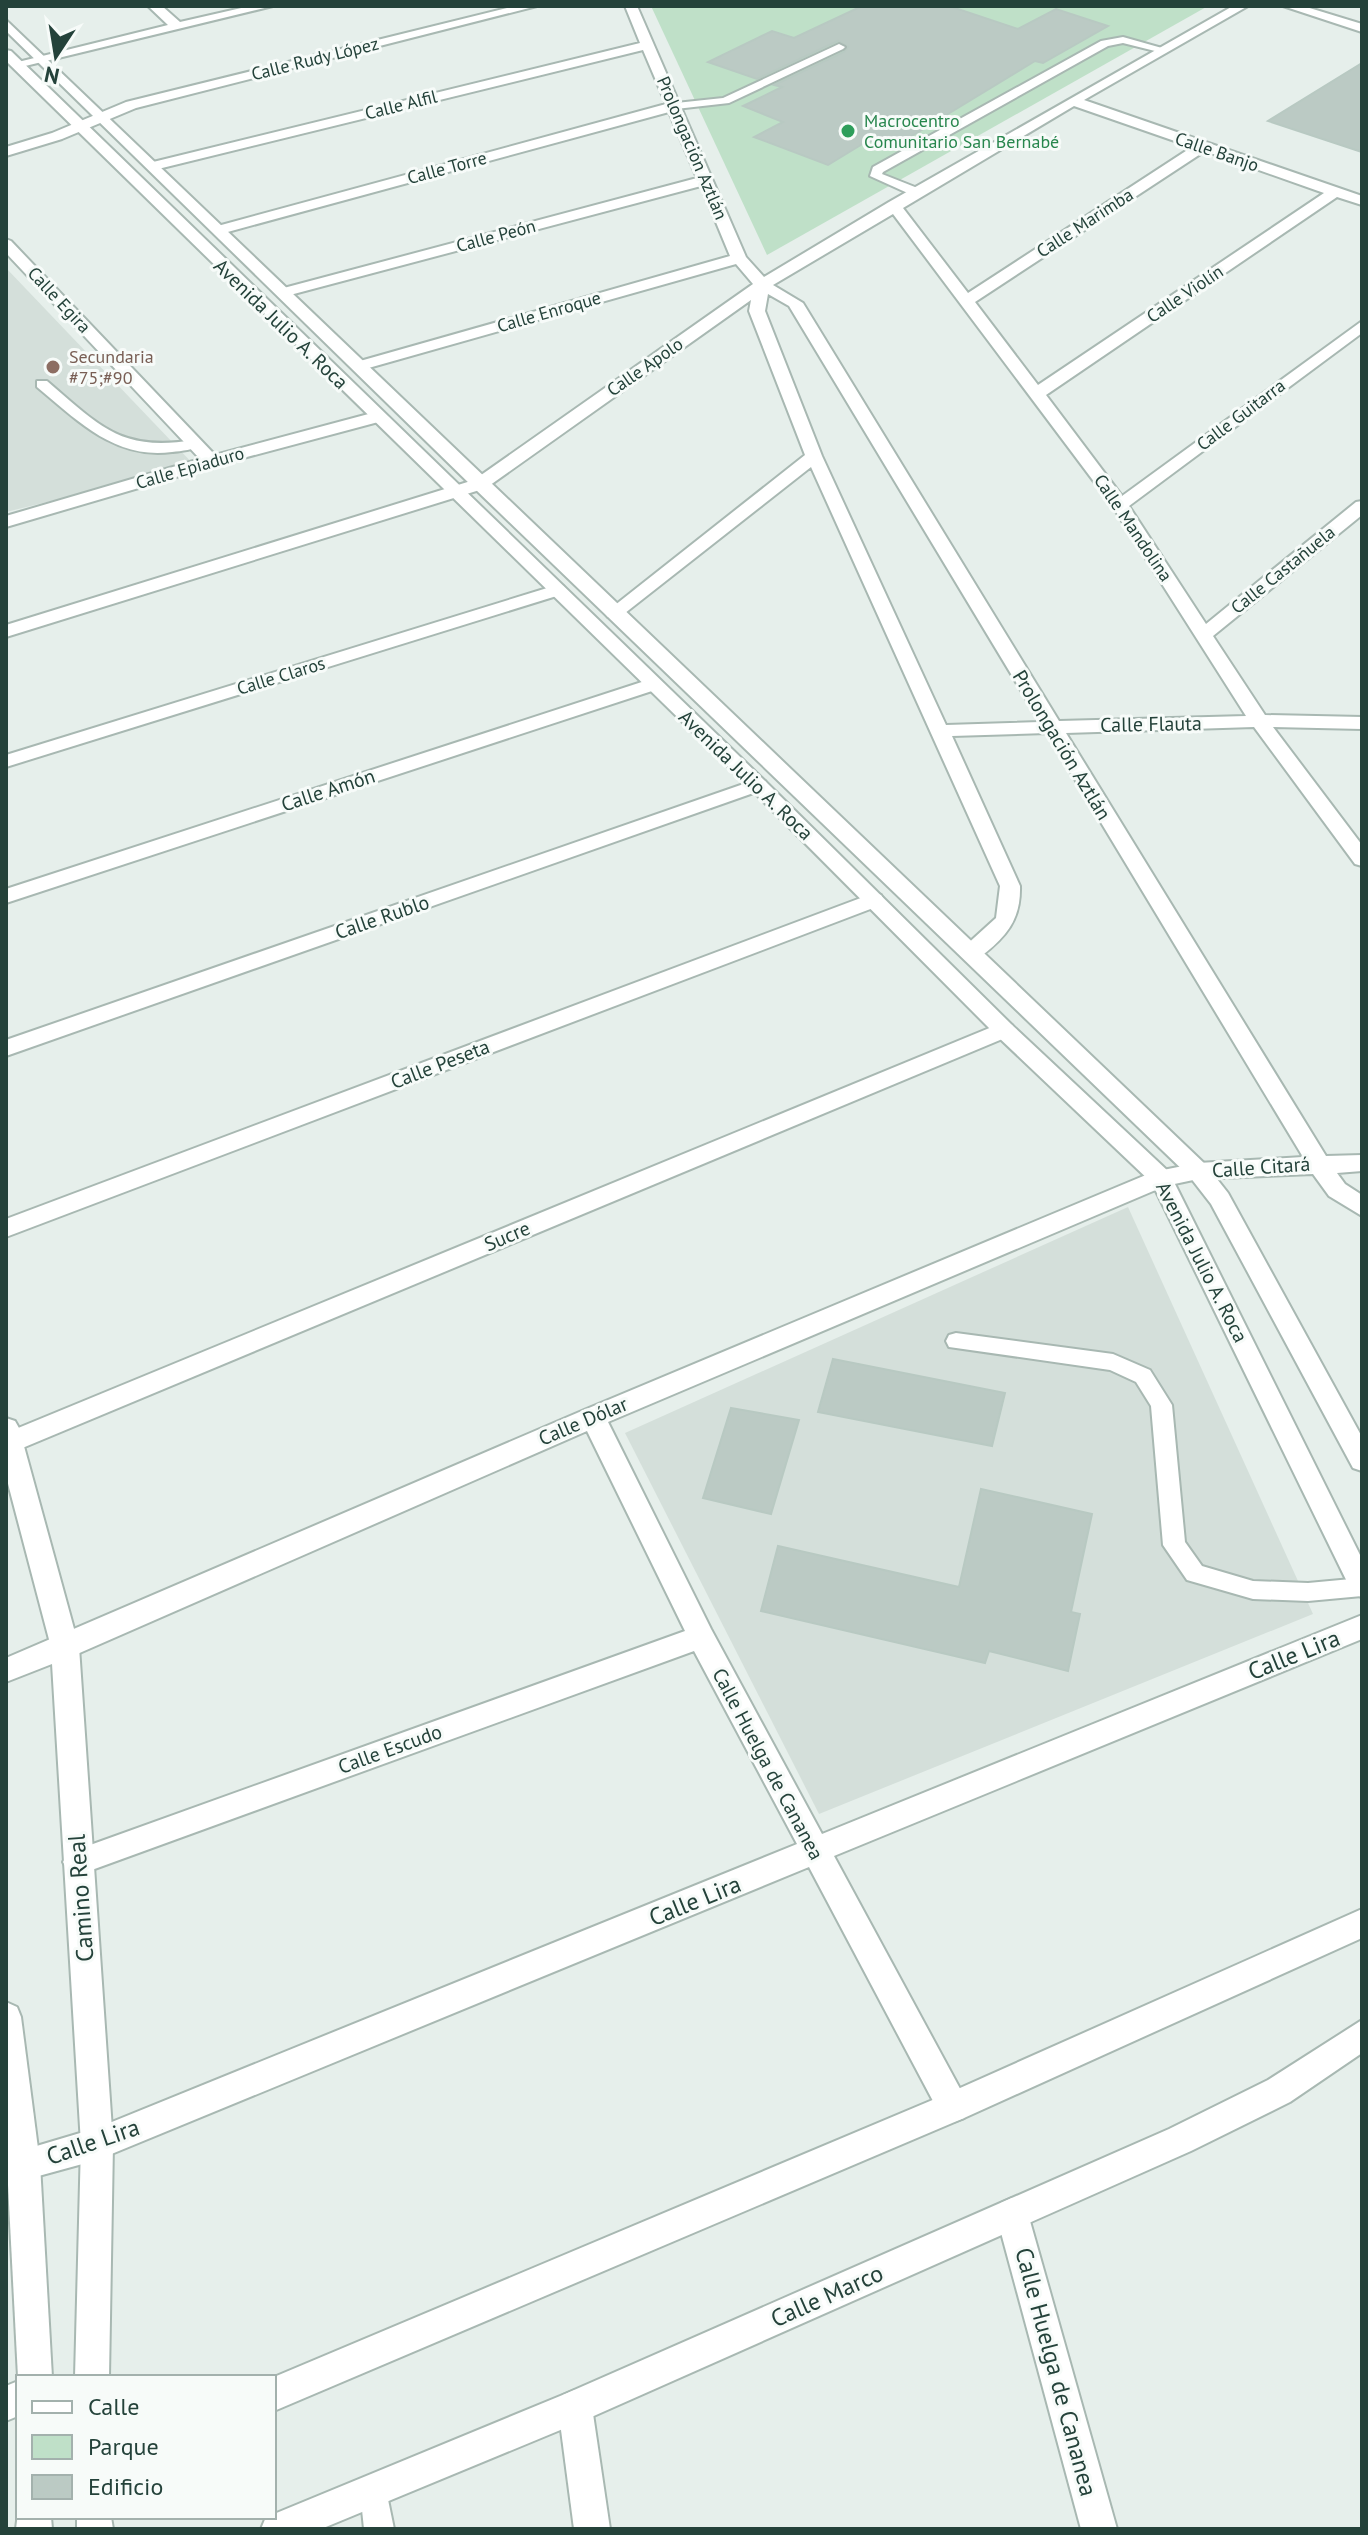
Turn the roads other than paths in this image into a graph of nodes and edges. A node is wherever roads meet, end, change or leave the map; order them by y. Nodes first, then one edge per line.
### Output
1 (154, 6) edge
2 (267, 6) edge
3 (531, 6) edge
4 (631, 6) edge
5 (1242, 6) edge
6 (1289, 6) edge
7 (6, 24) edge
8 (178, 27) junction
9 (1362, 28) edge
10 (648, 45) junction
11 (839, 47) dead end
12 (1163, 50) junction
13 (24, 66) edge
14 (1073, 101) junction
15 (676, 106) junction
16 (101, 116) junction
17 (79, 126) junction
18 (1202, 147) junction
19 (6, 152) edge
20 (154, 166) junction
21 (706, 180) junction
22 (916, 192) junction
23 (1335, 192) junction
24 (1362, 201) edge
25 (894, 205) junction
26 (219, 230) junction
27 (6, 244) edge
28 (739, 258) junction
29 (762, 285) junction
30 (285, 292) junction
31 (968, 300) junction
32 (1362, 326) edge
33 (359, 366) junction
34 (42, 384) dead end
35 (1035, 395) junction
36 (376, 417) junction
37 (194, 444) junction
38 (814, 456) junction
39 (211, 461) junction
40 (480, 484) junction
41 (457, 492) junction
42 (1120, 505) junction
43 (1362, 506) edge
44 (6, 522) edge
45 (557, 590) junction
46 (614, 613) junction
47 (6, 631) edge
48 (1204, 634) junction
49 (651, 685) junction
50 (1259, 721) junction
51 (1362, 723) edge
52 (1050, 726) junction
53 (940, 731) junction
54 (6, 761) edge
55 (758, 785) junction
56 (1360, 854) edge
57 (6, 896) edge
58 (874, 900) junction
59 (972, 952) junction
60 (1004, 1030) junction
61 (6, 1048) edge
62 (1318, 1163) junction
63 (1362, 1163) edge
64 (1198, 1171) junction
65 (1161, 1178) junction
66 (1362, 1207) edge
67 (6, 1228) edge
68 (956, 1341) dead end
69 (593, 1417) junction
70 (8, 1435) edge
71 (1362, 1461) edge
72 (1362, 1587) edge
73 (1362, 1627) edge
74 (701, 1637) junction
75 (65, 1647) junction
76 (6, 1670) edge
77 (815, 1853) junction
78 (78, 1862) junction
79 (1362, 1923) edge
80 (6, 2017) edge
81 (1362, 2035) edge
82 (953, 2107) junction
83 (97, 2144) junction
84 (24, 2164) junction
85 (1012, 2214) junction
86 (35, 2375) edge
87 (92, 2375) edge
88 (276, 2393) edge
89 (575, 2407) junction
90 (374, 2490) junction
91 (279, 2529) edge
92 (379, 2529) edge
93 (592, 2529) edge
94 (1099, 2529) edge

1 - 8 street
2 - 8 street
3 - 16 street, Calle Rudy López
4 - 10 street, Prolongación Aztlán
5 - 12 street, Calle Apolo
6 - 9 street
7 - 13 street, Avenida Julio A. Roca
8 - 13 street
10 - 15 street, Prolongación Aztlán
10 - 20 street, Calle Alfil
11 - 15 lane
12 - 14 street, Calle Apolo
12 - 22 lane
13 - 16 street, Avenida Julio A. Roca
13 - 17 street, Avenida Julio A. Roca
14 - 18 street, Calle Banjo
14 - 22 street, Calle Apolo
15 - 21 street, Prolongación Aztlán
15 - 26 street, Calle Torre
16 - 17 street, Calle Rudy López
16 - 20 street, Avenida Julio A. Roca
17 - 19 street, Calle Rudy López
17 - 36 street, Avenida Julio A. Roca
18 - 23 street, Calle Banjo
18 - 31 street, Calle Marimba
20 - 26 street, Avenida Julio A. Roca
21 - 28 street, Prolongación Aztlán
21 - 30 street, Calle Peón
22 - 25 street, Calle Apolo
23 - 24 street, Calle Banjo
23 - 35 street, Calle Violín
25 - 29 street, Calle Apolo
25 - 31 street, Calle Mandolina
26 - 30 street, Avenida Julio A. Roca
27 - 37 street, Calle Egira
28 - 29 street, Prolongación Aztlán
28 - 33 street, Calle Enroque
29 - 38 street
29 - 40 street, Calle Apolo
29 - 52 street, Prolongación Aztlán
30 - 33 street, Avenida Julio A. Roca
31 - 35 street, Calle Mandolina
32 - 42 street, Calle Guitarra
33 - 40 street, Avenida Julio A. Roca
34 - 37 lane
35 - 42 street, Calle Mandolina
36 - 39 street, Calle Epiaduro
36 - 41 street, Avenida Julio A. Roca
37 - 39 street, Calle Egira
38 - 46 street
38 - 53 street
39 - 44 street, Calle Epiaduro
40 - 41 street, Calle Apolo
40 - 46 street, Avenida Julio A. Roca
41 - 45 street, Avenida Julio A. Roca
41 - 47 street, Calle Apolo
42 - 48 street, Calle Mandolina
43 - 48 street, Calle Castañuela
45 - 49 street, Avenida Julio A. Roca
45 - 54 street, Calle Claros
46 - 59 street, Avenida Julio A. Roca
48 - 50 street, Calle Mandolina
49 - 55 street, Avenida Julio A. Roca
49 - 57 street, Calle Amón
50 - 51 street, Calle Flauta
50 - 52 street, Calle Flauta
50 - 56 street, Calle Mandolina
52 - 53 street, Calle Flauta
52 - 62 street, Prolongación Aztlán
53 - 59 street
55 - 58 street, Avenida Julio A. Roca
55 - 61 street, Calle Rublo
58 - 60 street, Avenida Julio A. Roca
58 - 67 street, Calle Peseta
59 - 64 street, Avenida Julio A. Roca
60 - 65 street, Avenida Julio A. Roca
60 - 70 street, Sucre
62 - 63 street, Calle Citará
62 - 64 street, Calle Citará
62 - 66 street, Prolongación Aztlán
64 - 65 street, Calle Citará
64 - 71 street, Avenida Julio A. Roca
65 - 69 street, Calle Dólar
65 - 72 street, Avenida Julio A. Roca
68 - 72 lane
69 - 74 street, Calle Huelga de Cananea
69 - 75 street, Calle Dólar
70 - 75 street, Camino Real
73 - 77 street, Calle Lira
74 - 77 street, Calle Huelga de Cananea
74 - 78 street, Calle Escudo
75 - 76 street, Calle Dólar
75 - 78 street, Camino Real
77 - 82 street, Calle Huelga de Cananea
77 - 83 street, Calle Lira
78 - 83 street, Camino Real
79 - 82 street
80 - 84 street
81 - 85 street, Calle Marco
82 - 88 street
83 - 84 street, Calle Lira
83 - 87 street, Camino Real
84 - 86 street
85 - 89 street, Calle Marco
85 - 94 street, Calle Huelga de Cananea
89 - 90 street, Calle Marco
89 - 93 street
90 - 91 street, Calle Marco
90 - 92 lane

